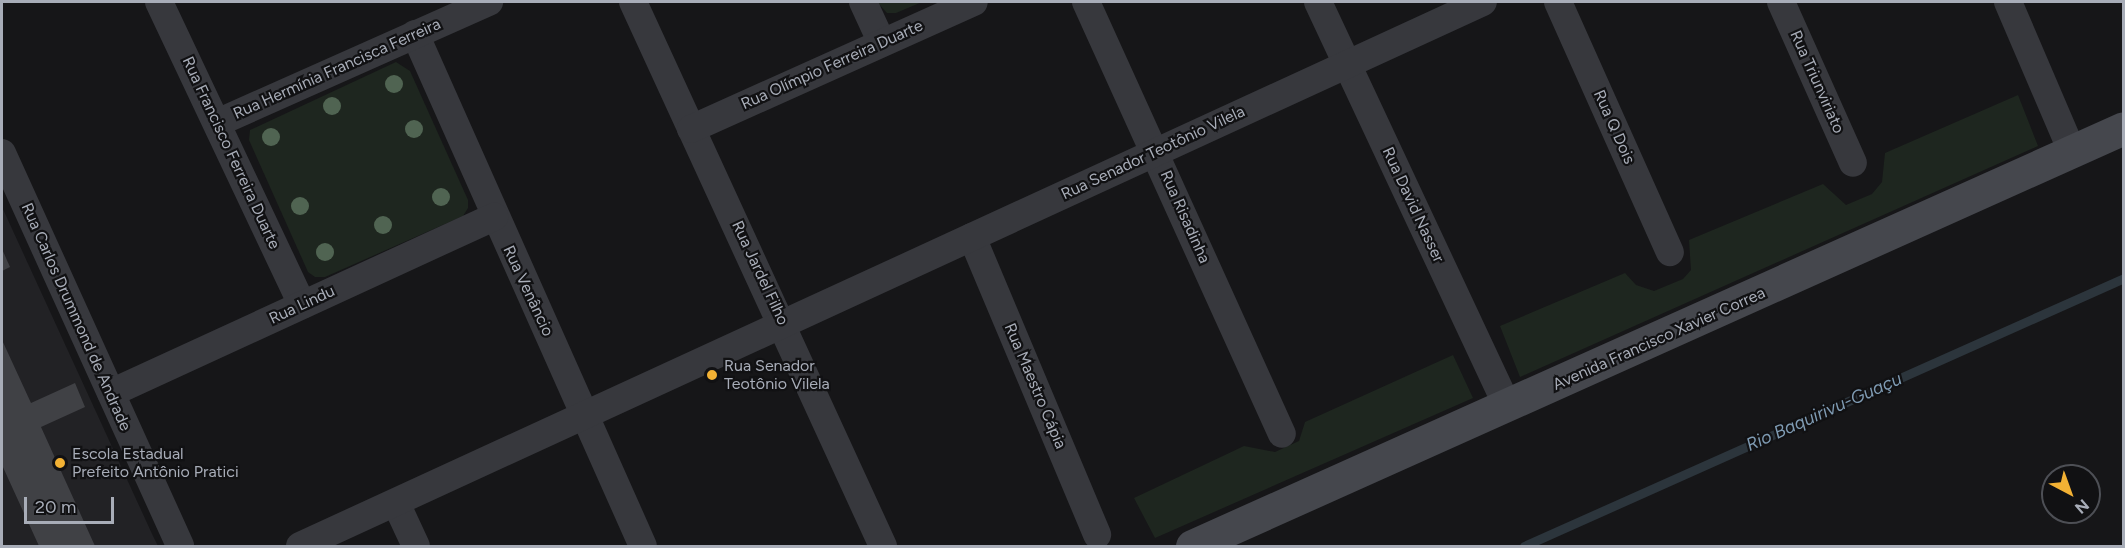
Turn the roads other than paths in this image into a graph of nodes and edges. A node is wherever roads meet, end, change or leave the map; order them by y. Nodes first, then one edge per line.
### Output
1 (159, 2) edge
2 (489, 2) edge
3 (633, 2) edge
4 (863, 2) edge
5 (974, 2) edge
6 (1086, 2) edge
7 (1318, 2) edge
8 (1483, 2) edge
9 (1558, 2) edge
10 (1781, 2) edge
11 (2008, 2) edge
12 (415, 34) junction
13 (881, 41) junction
14 (1347, 64) junction
15 (217, 123) junction
16 (2124, 128) edge
17 (691, 129) junction
18 (2072, 150) junction
19 (1157, 152) junction
20 (2, 153) edge
21 (1853, 163) dead end
22 (494, 217) junction
23 (972, 237) junction
24 (1670, 252) dead end
25 (302, 305) junction
26 (784, 324) junction
27 (111, 393) junction
28 (1508, 407) junction
29 (585, 415) junction
30 (1282, 434) dead end
31 (396, 503) junction
32 (1097, 535) dead end
33 (180, 546) edge
34 (300, 546) edge
35 (416, 546) edge
36 (643, 546) edge
37 (883, 546) edge
38 (1192, 546) edge

1 - 15 street, Rua Francisco Ferreira Duarte
2 - 12 street, Rua Hermínia Francisca Ferreira
3 - 17 street, Rua Jardel Filho
4 - 13 street
5 - 13 street, Rua Olímpio Ferreira Duarte
6 - 19 street, Rua Risadinha
7 - 14 street, Rua David Nasser
8 - 14 street, Rua Senador Teotônio Vilela
9 - 24 street, Rua Q Dois
10 - 21 street, Rua Triunviriato
11 - 18 street
12 - 15 street, Rua Hermínia Francisca Ferreira
12 - 22 street, Rua Venâncio
13 - 17 street, Rua Olímpio Ferreira Duarte
14 - 19 street, Rua Senador Teotônio Vilela
14 - 28 street, Rua David Nasser
15 - 25 street, Rua Francisco Ferreira Duarte
16 - 18 street, Avenida Francisco Xavier Correa
17 - 26 street, Rua Jardel Filho
18 - 28 street, Avenida Francisco Xavier Correa
19 - 23 street, Rua Senador Teotônio Vilela
19 - 30 street, Rua Risadinha
20 - 27 street, Rua Carlos Drummond de Andrade
22 - 25 street, Rua Lindu
22 - 29 street, Rua Venâncio
23 - 26 street, Rua Senador Teotônio Vilela
23 - 32 street, Rua Maestro Cápia
25 - 27 street, Rua Lindu
26 - 29 street, Rua Senador Teotônio Vilela
26 - 37 street, Rua Jardel Filho
27 - 33 street, Rua Carlos Drummond de Andrade
28 - 38 street, Avenida Francisco Xavier Correa
29 - 31 street, Rua Senador Teotônio Vilela
29 - 36 street, Rua Venâncio
31 - 34 street, Rua Senador Teotônio Vilela
31 - 35 street

